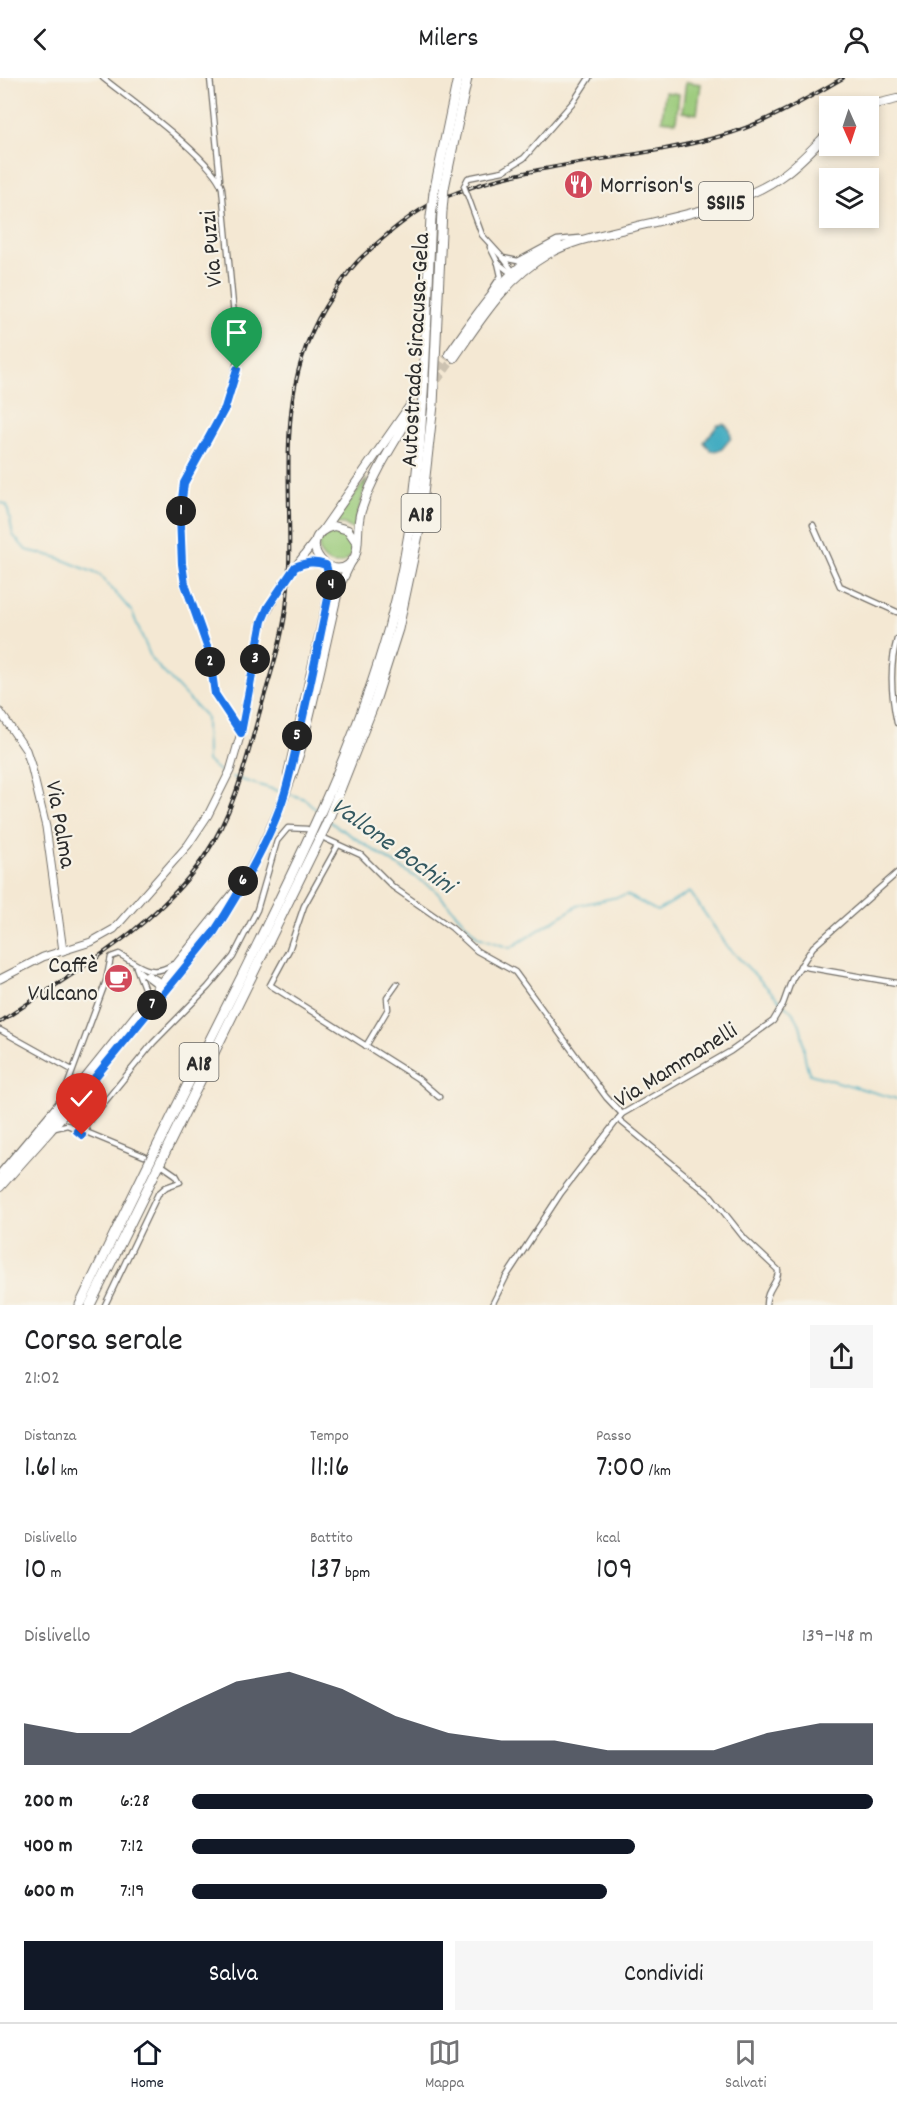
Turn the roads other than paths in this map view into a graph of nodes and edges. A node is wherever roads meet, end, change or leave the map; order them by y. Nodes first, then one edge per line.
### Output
1 (103, 78) edge
2 (210, 78) edge
3 (458, 78) edge
4 (467, 78) edge
5 (589, 78) edge
6 (897, 99) edge
7 (879, 103) edge
8 (819, 142) edge
9 (220, 179) junction
10 (603, 234) junction
11 (580, 238) junction
12 (489, 245) junction
13 (547, 255) junction
14 (503, 258) junction
15 (498, 263) junction
16 (512, 274) junction
17 (483, 316) junction
18 (471, 324) junction
19 (813, 525) dead end
20 (319, 536) junction
21 (357, 543) junction
22 (351, 562) junction
23 (325, 565) junction
24 (295, 567) junction
25 (897, 612) edge
26 (897, 639) edge
27 (0, 712) edge
28 (897, 723) edge
29 (241, 733) junction
30 (287, 785) junction
31 (332, 801) junction
32 (322, 822) junction
33 (307, 829) dead end
34 (326, 839) dead end
35 (338, 845) junction
36 (897, 873) edge
37 (239, 888) junction
38 (63, 951) junction
39 (183, 958) junction
40 (800, 966) junction
41 (137, 968) junction
42 (0, 979) edge
43 (897, 983) edge
44 (397, 984) dead end
45 (164, 987) junction
46 (139, 1011) junction
47 (0, 1030) edge
48 (366, 1046) junction
49 (72, 1070) junction
50 (439, 1097) dead end
51 (78, 1098) junction
52 (61, 1113) junction
53 (620, 1117) junction
54 (81, 1127) junction
55 (50, 1131) junction
56 (144, 1156) dead end
57 (163, 1166) dead end
58 (0, 1172) edge
59 (0, 1178) edge
60 (0, 1187) edge
61 (80, 1305) edge
62 (90, 1305) edge
63 (105, 1305) edge
64 (492, 1305) edge
65 (766, 1305) edge

1 - 9 street, Via Puzzi
2 - 9 street
3 - 31 highway, Autostrada Siracusa-Gela / A18, bridge
4 - 31 highway, Autostrada Siracusa-Gela / A18, bridge
5 - 12 street, bridge
6 - 7 main road
8 - 10 main road, SS115
9 - 29 street, Via Puzzi
10 - 11 main road, SS115
10 - 13 main road, SS115
11 - 14 street
11 - 16 main road, SS115
12 - 14 street
12 - 15 street
13 - 16 street
13 - 17 main road, SS115
14 - 16 street
15 - 16 street
15 - 18 street
16 - 17 street
16 - 18 main road, SS115
17 - 18 main road, SS115
19 - 25 street
20 - 21 main road
20 - 21 main road
20 - 23 main road
20 - 24 main road
21 - 22 main road
22 - 23 main road
22 - 30 main road
23 - 24 main road
23 - 30 main road
24 - 29 main road, bridge
26 - 28 street
27 - 38 main road, Via Palma
29 - 38 main road
30 - 37 main road
31 - 32 highway, A18
32 - 61 highway, A18
32 - 62 highway, A18
33 - 54 street
34 - 35 street
35 - 48 street
35 - 53 street
36 - 40 street, Via Mammanelli
37 - 39 main road
37 - 45 main road
38 - 42 main road
39 - 41 street
39 - 45 main road
40 - 43 street
40 - 53 street, Via Mammanelli
41 - 45 street
41 - 46 street
41 - 49 street
44 - 48 street
45 - 46 main road
45 - 51 main road
46 - 52 main road
47 - 49 street
48 - 50 street
49 - 58 street
51 - 52 main road
51 - 54 street
52 - 54 street
52 - 55 main road
52 - 59 main road
53 - 64 street, Via Mammanelli
53 - 65 street
54 - 55 street
54 - 56 street
55 - 60 main road
57 - 63 street

